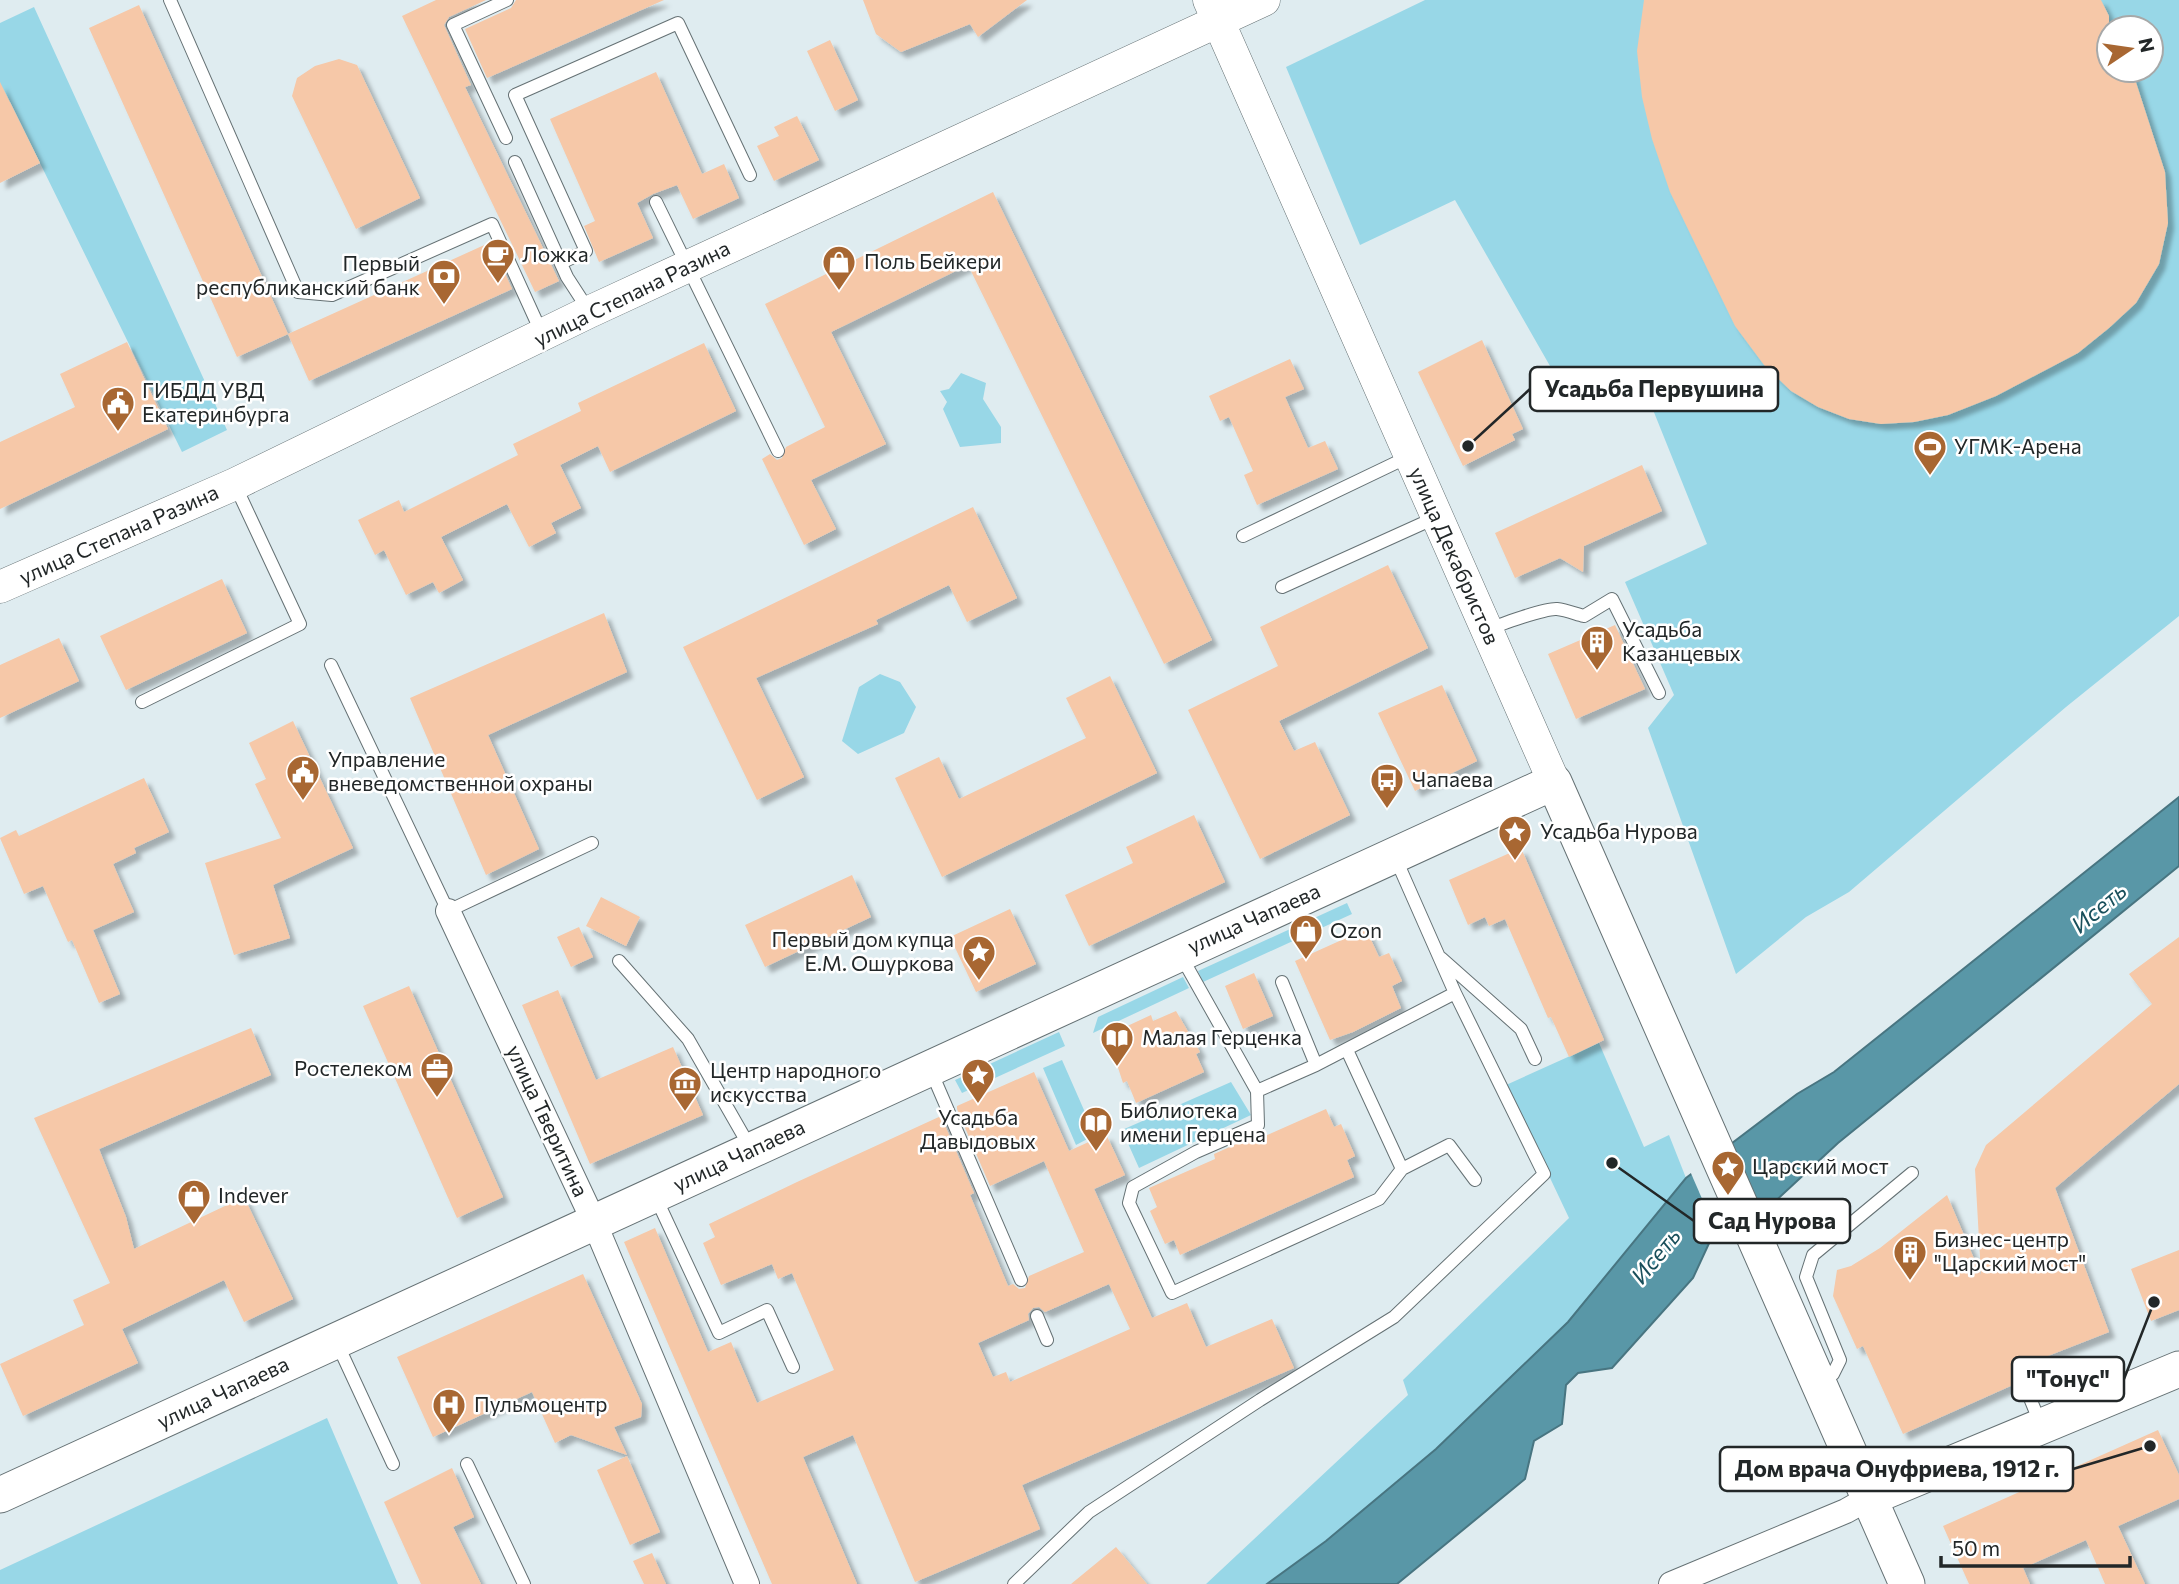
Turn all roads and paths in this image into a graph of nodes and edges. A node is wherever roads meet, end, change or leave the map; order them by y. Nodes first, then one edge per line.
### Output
1 (170, 0) edge
2 (507, 0) edge
3 (1264, 0) edge
4 (1214, 10) edge
5 (506, 138) dead end
6 (514, 162) dead end
7 (750, 176) dead end
8 (656, 202) dead end
9 (561, 263) junction
10 (688, 267) junction
11 (589, 312) junction
12 (543, 336) junction
13 (778, 450) dead end
14 (1410, 456) junction
15 (235, 484) junction
16 (1437, 517) junction
17 (1243, 536) dead end
18 (0, 587) edge
19 (1282, 587) dead end
20 (1487, 631) junction
21 (331, 665) dead end
22 (1659, 693) dead end
23 (142, 702) dead end
24 (1554, 782) junction
25 (592, 843) dead end
26 (1394, 855) junction
27 (448, 911) junction
28 (1179, 953) junction
29 (1438, 956) junction
30 (619, 961) dead end
31 (1282, 982) dead end
32 (1455, 993) junction
33 (1347, 1050) junction
34 (1535, 1059) dead end
35 (1316, 1065) junction
36 (930, 1068) junction
37 (1257, 1091) junction
38 (751, 1150) junction
39 (1402, 1169) junction
40 (1912, 1173) dead end
41 (1475, 1180) dead end
42 (654, 1194) junction
43 (594, 1222) junction
44 (1021, 1280) dead end
45 (1037, 1316) dead end
46 (1047, 1340) dead end
47 (336, 1341) junction
48 (793, 1367) dead end
49 (2179, 1369) edge
50 (2023, 1381) dead end
51 (1820, 1383) junction
52 (2041, 1425) junction
53 (393, 1464) dead end
54 (467, 1464) dead end
55 (0, 1495) edge
56 (1869, 1498) junction
57 (524, 1584) edge
58 (747, 1584) edge
59 (1014, 1584) edge
60 (1671, 1584) edge
61 (1907, 1584) edge

1 - 12 lane
2 - 5 lane
3 - 4 street, улица Степана Разина
4 - 10 street, улица Степана Разина
4 - 14 street, улица Декабристов
6 - 9 lane
7 - 9 lane
8 - 10 lane
9 - 11 lane
10 - 11 street, улица Степана Разина
10 - 13 lane
11 - 12 street, улица Степана Разина
12 - 15 street, улица Степана Разина
14 - 16 street, улица Декабристов
14 - 17 lane
15 - 18 street, улица Степана Разина
15 - 23 lane
16 - 19 lane
16 - 20 street, улица Декабристов
20 - 22 lane
20 - 24 street, улица Декабристов
21 - 27 lane, улица Тверитина
24 - 26 main road, улица Чапаева
24 - 51 main road, улица Декабристов
25 - 27 lane
26 - 28 main road, улица Чапаева
26 - 29 lane
27 - 43 street, улица Тверитина
28 - 36 main road, улица Чапаева
28 - 37 lane
29 - 32 lane
29 - 34 lane
30 - 38 lane
31 - 35 lane
32 - 33 lane
32 - 59 lane
33 - 35 lane
33 - 39 lane
35 - 37 lane
36 - 38 main road, улица Чапаева
36 - 44 lane
37 - 39 lane
38 - 42 main road, улица Чапаева
39 - 41 lane
40 - 51 lane
42 - 43 main road, улица Чапаева
42 - 48 lane
43 - 47 main road, улица Чапаева
43 - 58 street, улица Тверитина
45 - 46 lane
47 - 53 lane
47 - 55 main road, улица Чапаева
49 - 52 main road
50 - 52 lane
51 - 56 main road
52 - 56 main road
54 - 57 lane
56 - 60 street
56 - 61 main road

